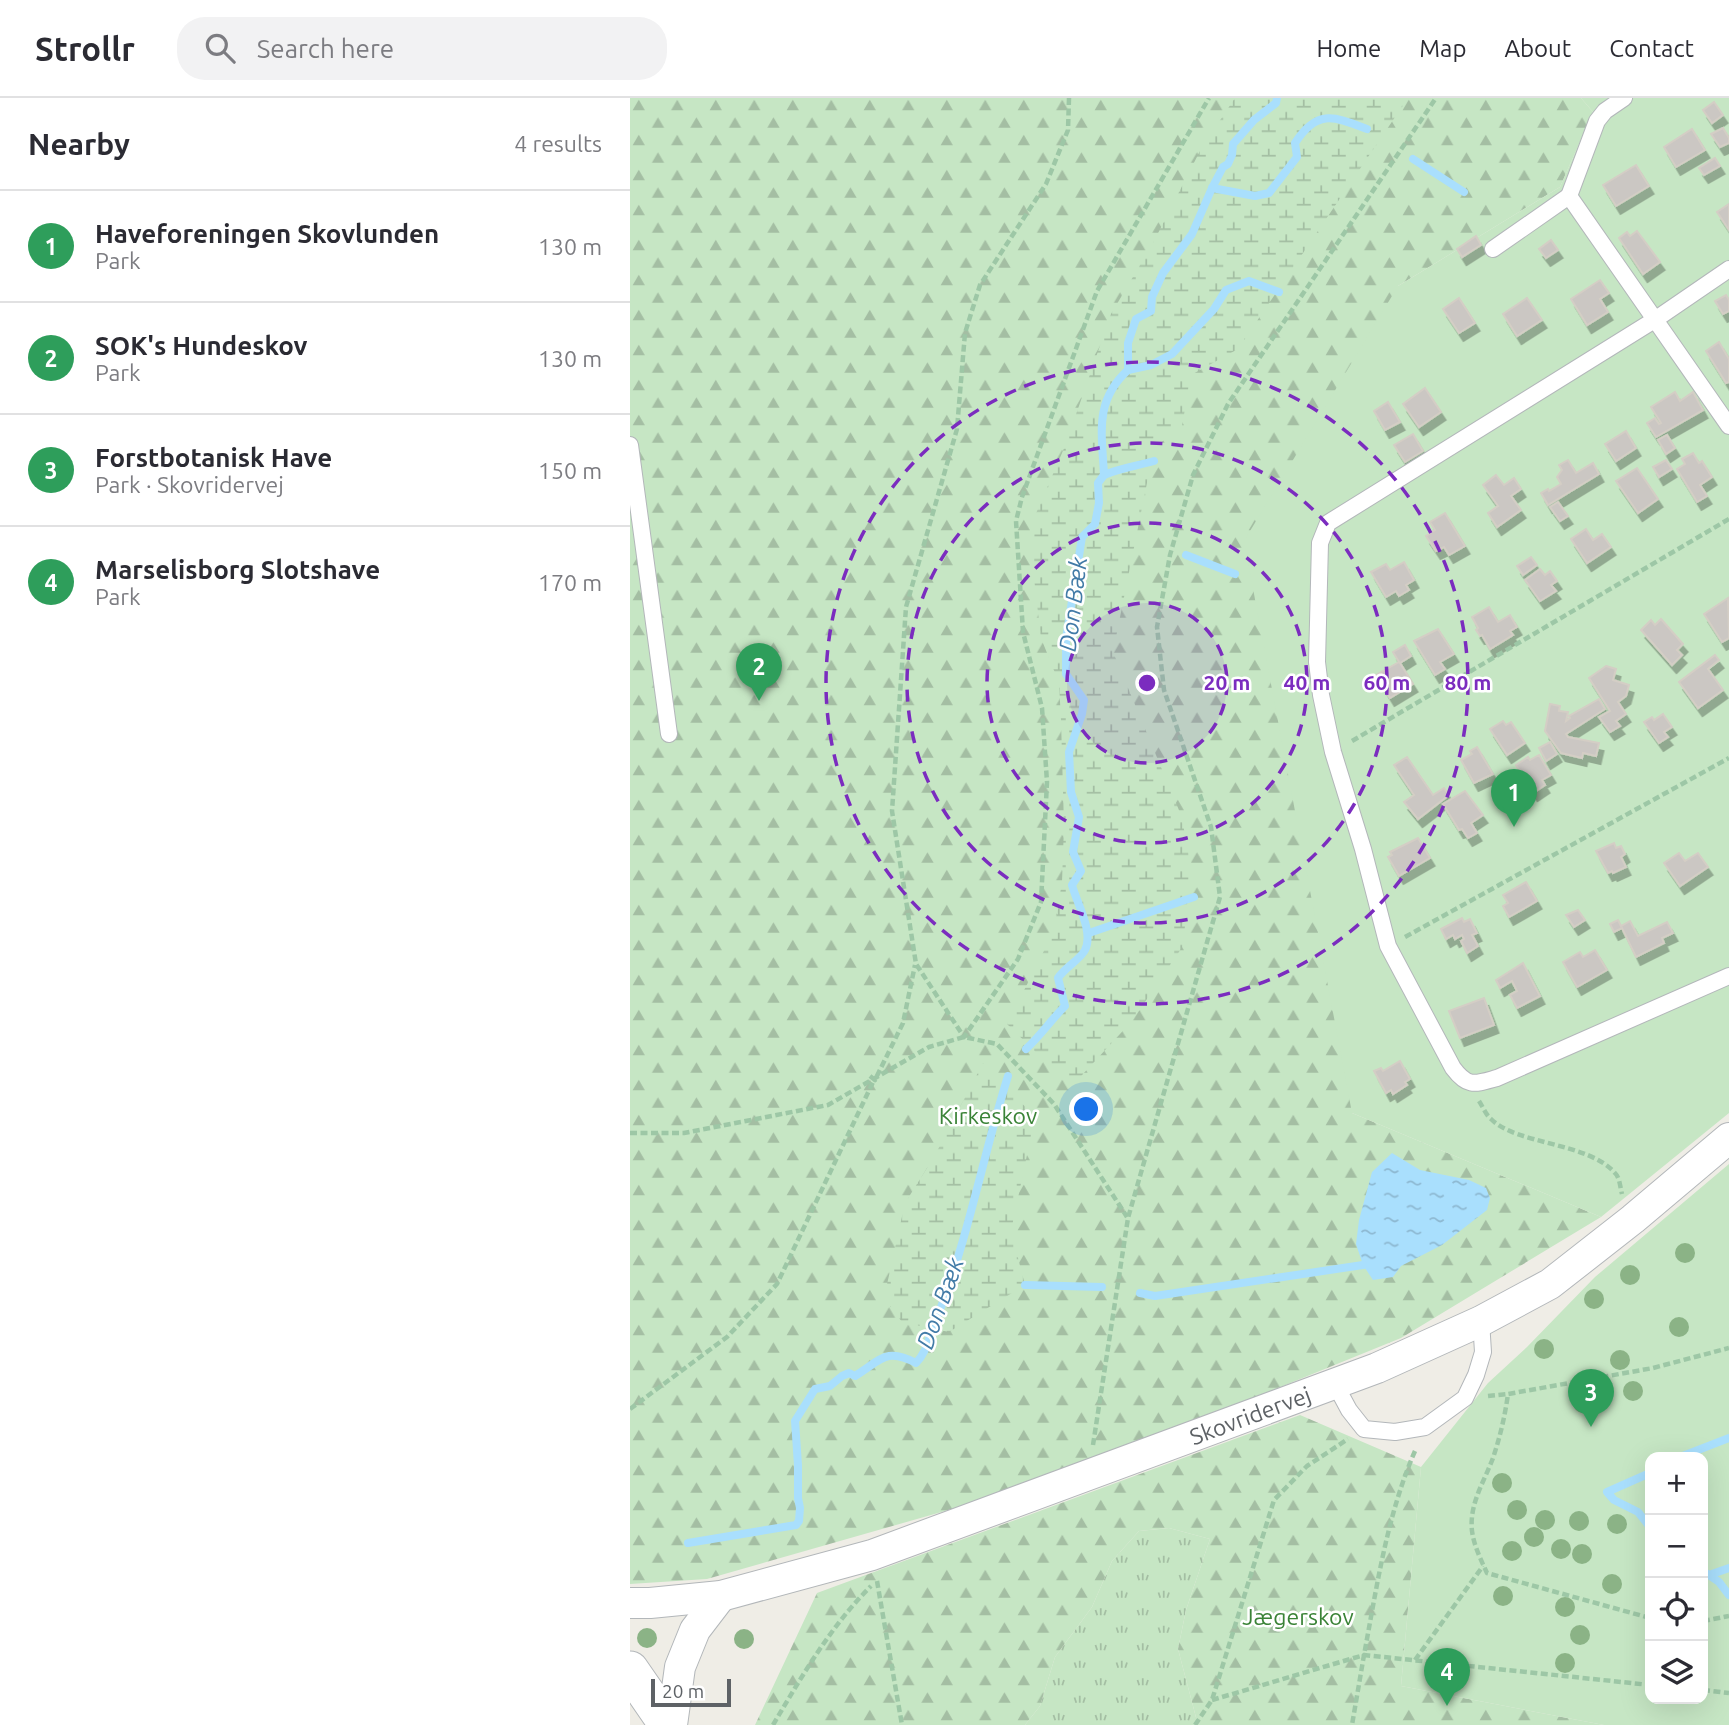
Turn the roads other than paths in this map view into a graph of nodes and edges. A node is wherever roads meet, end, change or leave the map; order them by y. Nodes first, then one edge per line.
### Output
1 (1624, 98) edge
2 (1569, 196) junction
3 (1493, 248) dead end
4 (1729, 269) edge
5 (1656, 319) junction
6 (1729, 426) edge
7 (630, 446) edge
8 (669, 734) dead end
9 (1729, 976) edge
10 (1729, 1138) edge
11 (1481, 1321) junction
12 (1335, 1384) junction
13 (722, 1596) junction
14 (630, 1603) edge
15 (630, 1670) edge
16 (670, 1725) edge

1 - 2 lane
2 - 3 lane
2 - 5 lane
4 - 5 lane
5 - 6 lane
5 - 9 lane
7 - 8 lane
10 - 11 street, Skovridervej
11 - 12 street, Skovridervej
11 - 12 lane
12 - 13 street, Skovridervej
13 - 14 street, Skovridervej
13 - 16 street
15 - 16 street

